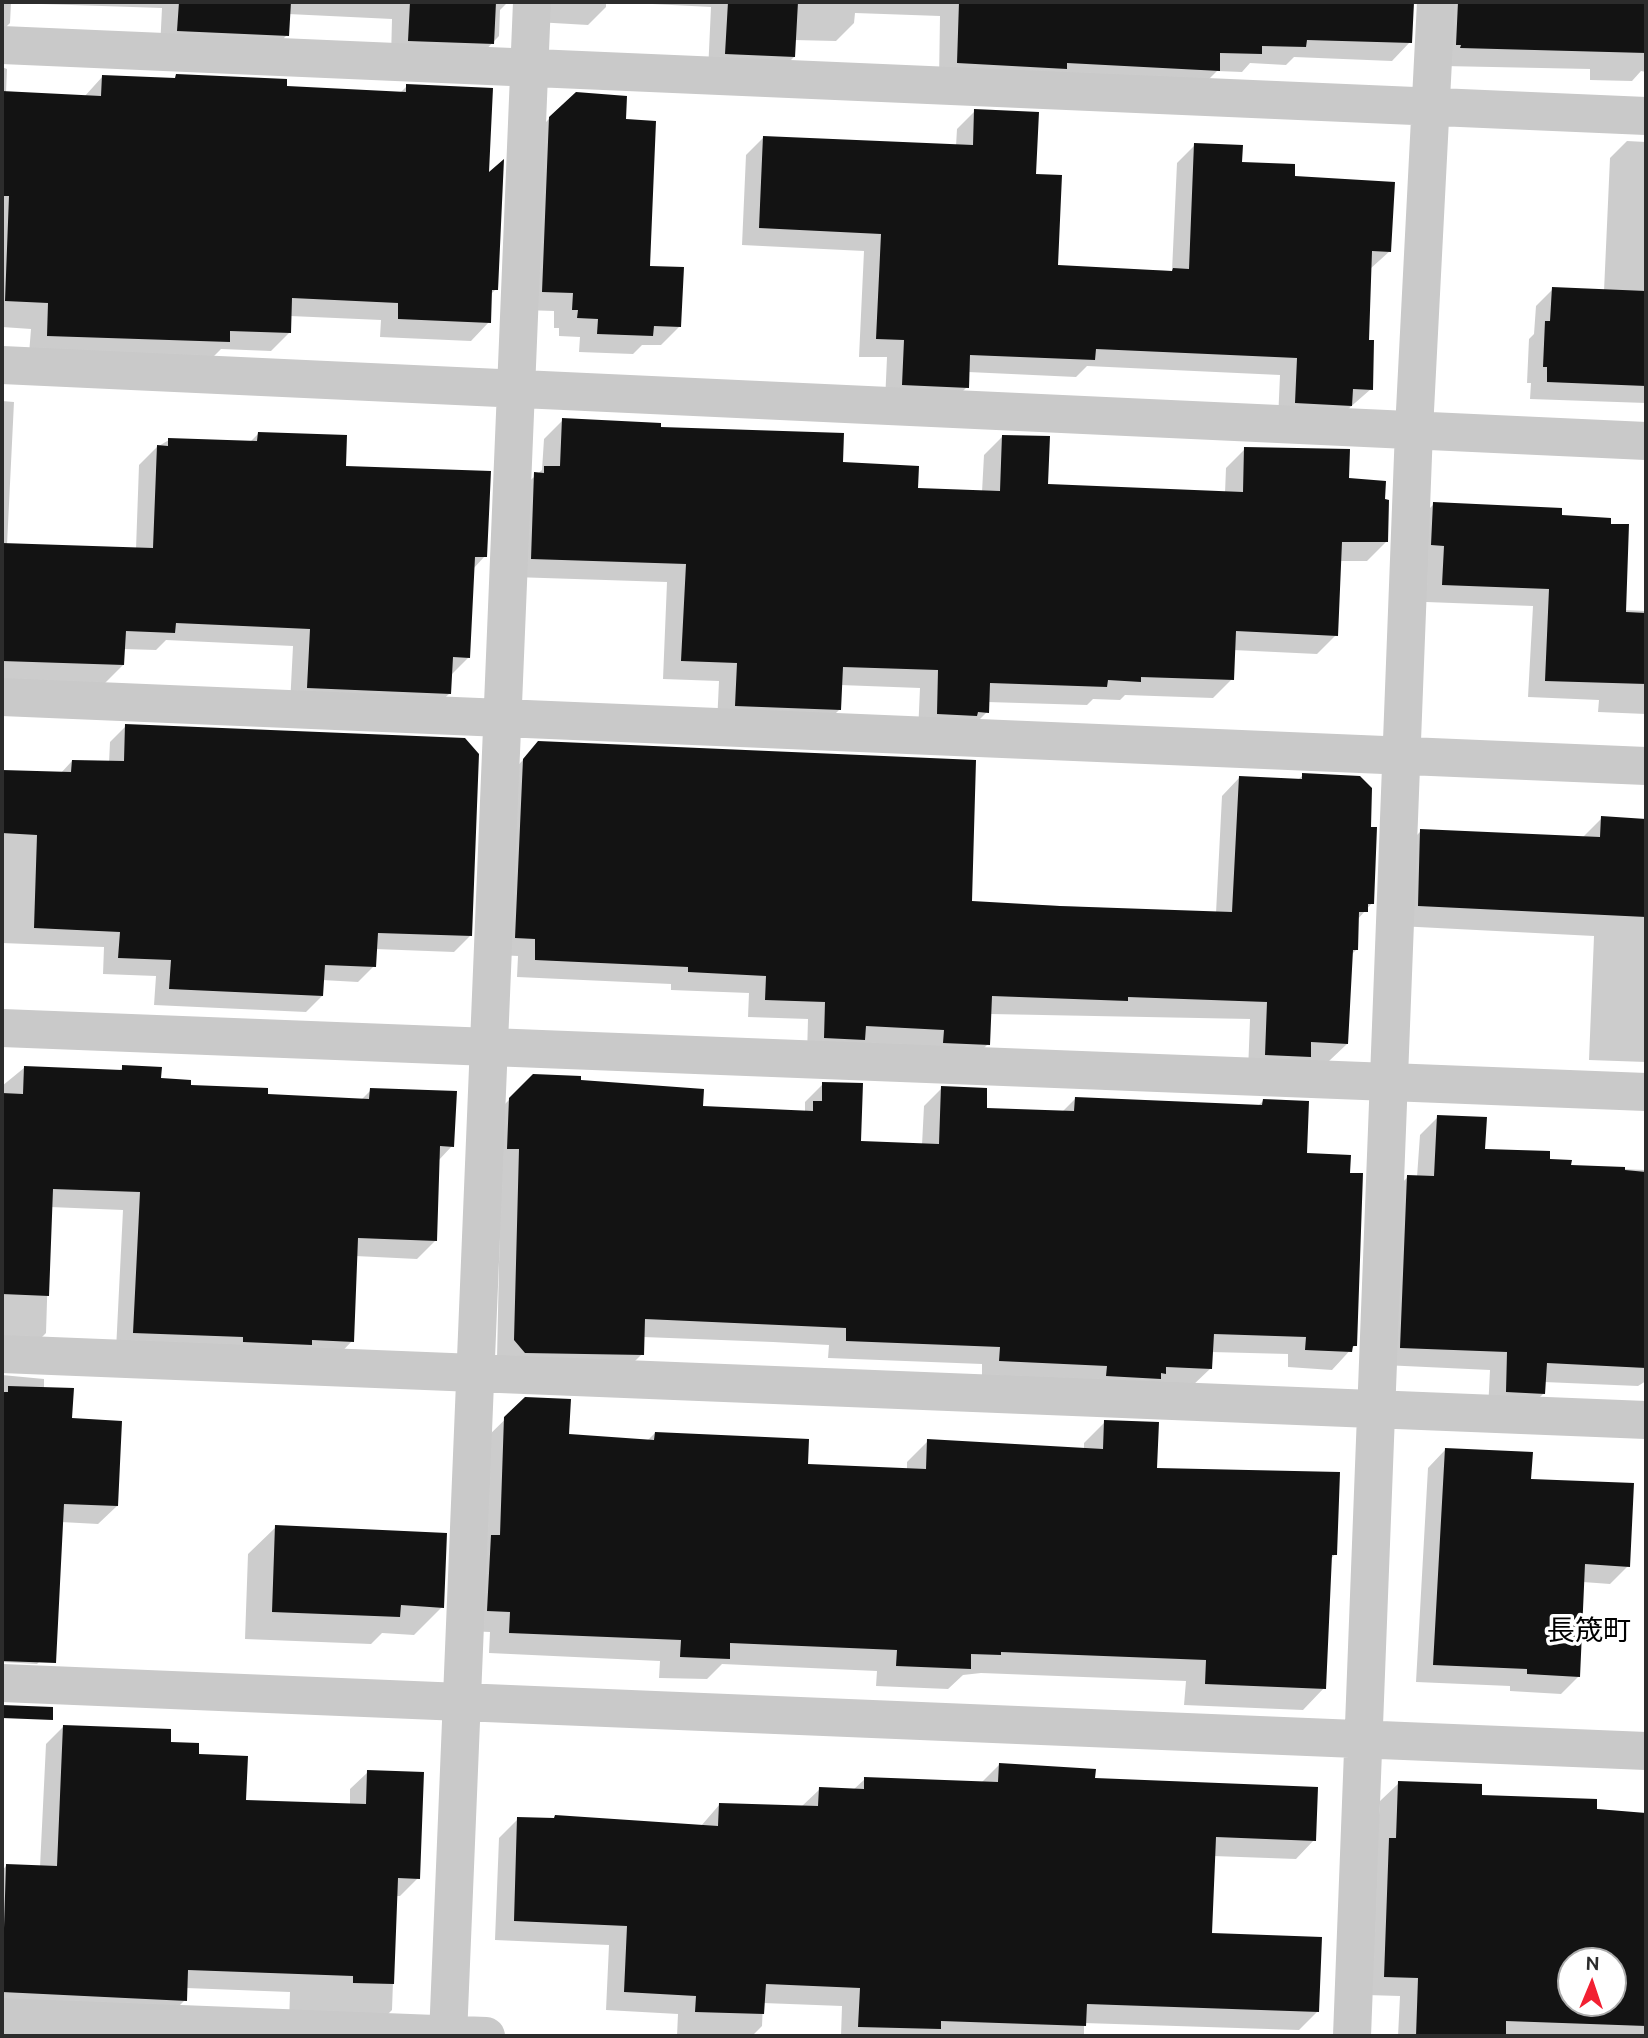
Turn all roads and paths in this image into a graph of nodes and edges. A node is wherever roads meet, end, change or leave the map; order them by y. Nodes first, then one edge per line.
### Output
1 (532, 2) edge
2 (1436, 2) edge
3 (2, 46) edge
4 (530, 68) junction
5 (1430, 107) junction
6 (1646, 116) edge
7 (2, 365) edge
8 (516, 389) junction
9 (1414, 430) junction
10 (1646, 441) edge
11 (2, 697) edge
12 (503, 718) junction
13 (1401, 755) junction
14 (1646, 765) edge
15 (2, 1028) edge
16 (489, 1047) junction
17 (1388, 1082) junction
18 (1646, 1092) edge
19 (2, 1354) edge
20 (475, 1374) junction
21 (1376, 1410) junction
22 (1646, 1420) edge
23 (2, 1683) edge
24 (461, 1702) junction
25 (1363, 1739) junction
26 (1646, 1751) edge
27 (2, 2017) edge
28 (448, 2036) edge
29 (486, 2036) edge
30 (1352, 2036) edge

1 - 4 street
2 - 5 street
3 - 4 street
4 - 5 street
4 - 8 street
5 - 6 street
5 - 9 street
7 - 8 street
8 - 9 street
8 - 12 street
9 - 10 street
9 - 13 street
11 - 12 street
12 - 13 street
12 - 16 street
13 - 14 street
13 - 17 street
15 - 16 street
16 - 17 street
16 - 20 street
17 - 18 street
17 - 21 street
19 - 20 street
20 - 21 street
20 - 24 street
21 - 22 street
21 - 25 street
23 - 24 street
24 - 25 street
24 - 28 street
25 - 26 street
25 - 30 street
27 - 28 street
28 - 29 street

